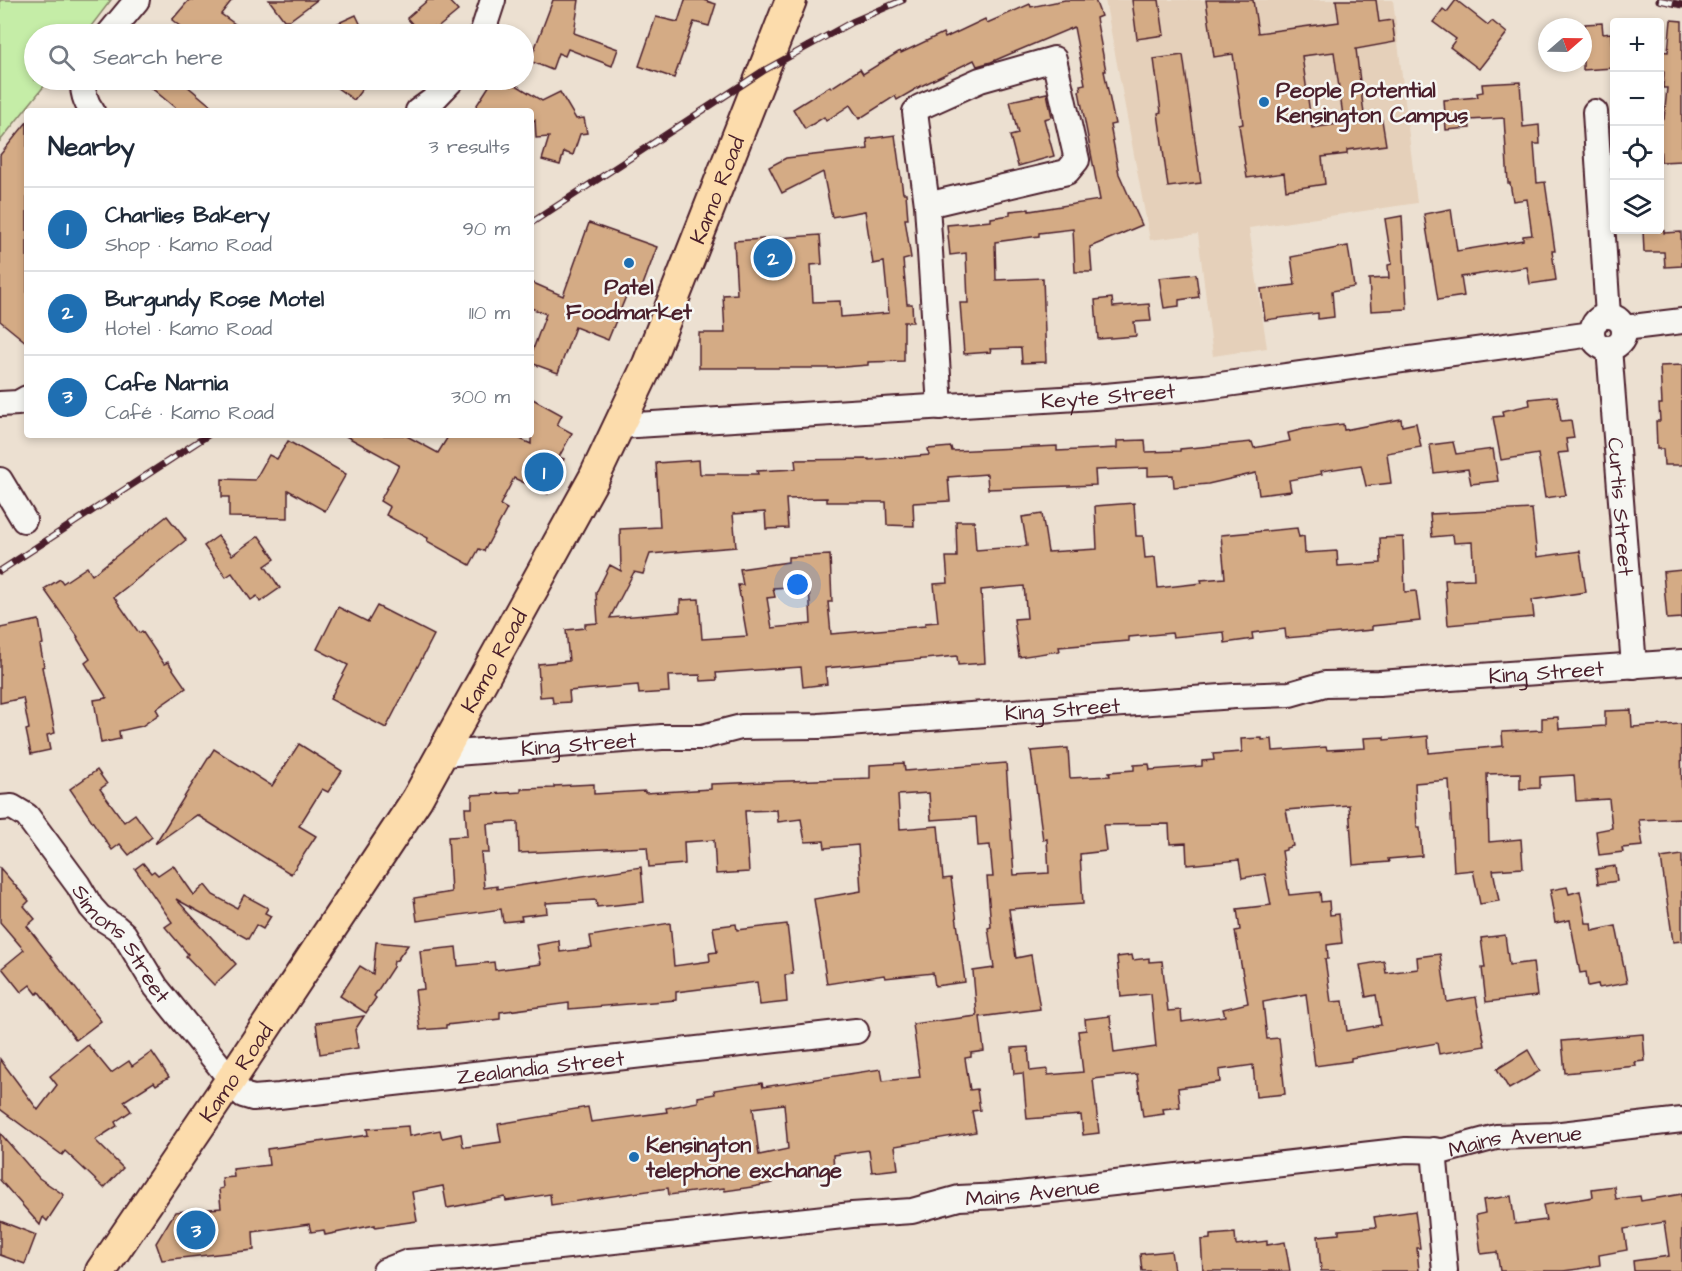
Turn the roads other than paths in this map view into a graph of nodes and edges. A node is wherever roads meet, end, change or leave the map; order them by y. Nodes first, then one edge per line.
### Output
1 (137, 0) edge
2 (493, 0) edge
3 (791, 0) edge
4 (117, 24) edge
5 (485, 24) edge
6 (84, 90) edge
7 (442, 90) edge
8 (90, 108) edge
9 (422, 108) edge
10 (1594, 112) dead end
11 (927, 206) junction
12 (1682, 321) edge
13 (1616, 322) junction
14 (1601, 341) junction
15 (24, 400) edge
16 (0, 404) edge
17 (940, 407) junction
18 (620, 426) junction
19 (0, 480) edge
20 (24, 520) dead end
21 (1682, 662) edge
22 (1634, 666) junction
23 (443, 754) junction
24 (6, 807) edge
25 (856, 1031) dead end
26 (231, 1081) junction
27 (1682, 1120) edge
28 (1434, 1150) junction
29 (101, 1271) edge
30 (385, 1271) edge
31 (1445, 1271) edge

1 - 4 street
2 - 5 street
3 - 18 main road, Kamo Road
6 - 8 street
7 - 9 street
10 - 13 street
11 - 11 street
11 - 17 street
12 - 13 street
13 - 14 street
14 - 17 street, Keyte Street
14 - 22 street, Curtis Street
15 - 16 street
17 - 18 street, Keyte Street
18 - 23 main road, Kamo Road
19 - 20 street
21 - 22 street, King Street
22 - 23 street, King Street
23 - 26 main road, Kamo Road
24 - 26 street, Simons Street
25 - 26 street, Zealandia Street
26 - 29 main road, Kamo Road
27 - 28 street, Mains Avenue
28 - 30 street, Mains Avenue
28 - 31 street

